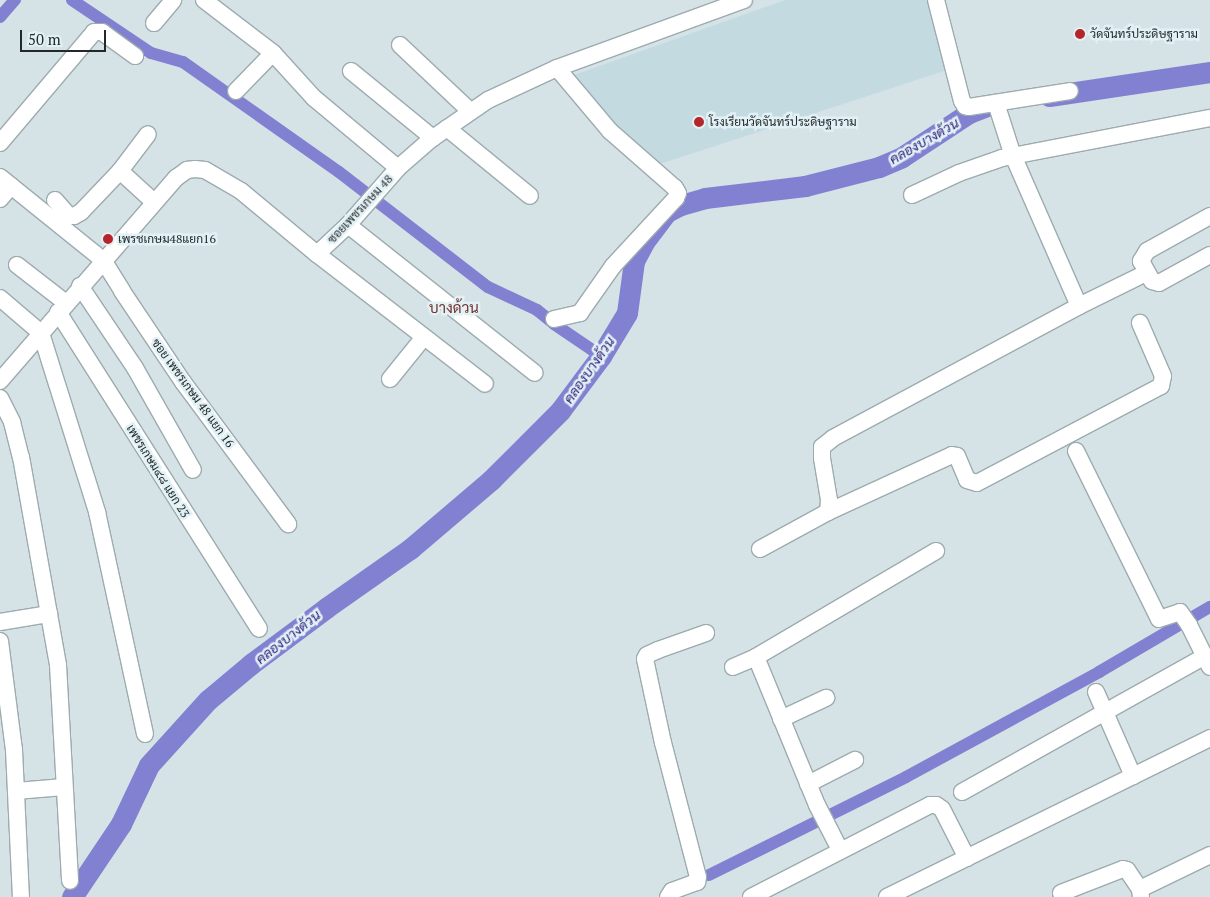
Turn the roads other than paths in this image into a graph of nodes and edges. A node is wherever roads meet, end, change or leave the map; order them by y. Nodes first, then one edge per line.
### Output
1 (173, 0) edge
2 (744, 0) edge
3 (936, 0) edge
4 (208, 1) edge
5 (154, 23) dead end
6 (400, 45) dead end
7 (273, 53) junction
8 (135, 56) dead end
9 (557, 68) junction
10 (351, 71) dead end
11 (236, 91) dead end
12 (1070, 92) dead end
13 (998, 110) junction
14 (470, 111) junction
15 (1210, 118) edge
16 (447, 128) junction
17 (148, 134) dead end
18 (433, 138) junction
19 (0, 143) edge
20 (1013, 156) junction
21 (398, 168) junction
22 (120, 171) junction
23 (6, 182) edge
24 (530, 196) dead end
25 (912, 196) dead end
26 (0, 199) edge
27 (55, 200) dead end
28 (154, 202) junction
29 (1210, 216) edge
30 (348, 225) junction
31 (317, 254) junction
32 (1210, 255) edge
33 (103, 260) junction
34 (17, 265) dead end
35 (1146, 273) junction
36 (80, 286) junction
37 (0, 298) edge
38 (1080, 306) junction
39 (62, 307) junction
40 (554, 319) dead end
41 (1140, 323) dead end
42 (41, 332) junction
43 (424, 337) junction
44 (535, 373) dead end
45 (390, 379) dead end
46 (0, 380) edge
47 (485, 384) dead end
48 (0, 398) edge
49 (1076, 451) dead end
50 (192, 470) dead end
51 (828, 512) junction
52 (288, 524) dead end
53 (760, 549) dead end
54 (936, 551) dead end
55 (49, 614) junction
56 (0, 622) edge
57 (259, 629) dead end
58 (706, 633) dead end
59 (0, 641) edge
60 (1206, 652) edge
61 (756, 657) junction
62 (732, 667) dead end
63 (1096, 692) dead end
64 (826, 698) dead end
65 (1105, 713) junction
66 (782, 719) junction
67 (145, 734) dead end
68 (1210, 738) edge
69 (855, 760) dead end
70 (1133, 776) junction
71 (808, 784) junction
72 (64, 787) junction
73 (16, 791) junction
74 (962, 792) dead end
75 (840, 850) junction
76 (1210, 855) edge
77 (967, 858) junction
78 (70, 881) dead end
79 (1061, 893) dead end
80 (1141, 893) edge
81 (21, 897) edge
82 (668, 897) edge
83 (751, 897) edge
84 (887, 897) edge

1 - 5 street
2 - 9 street, ซอยเพชรเกษม 48
3 - 13 street
4 - 7 street
6 - 14 street
7 - 11 street
7 - 21 street
8 - 19 street
9 - 14 street, ซอยเพชรเกษม 48
9 - 40 street
10 - 18 street
12 - 13 street
13 - 20 street
14 - 16 street, ซอยเพชรเกษม 48
15 - 20 street
16 - 18 street, ซอยเพชรเกษม 48
16 - 24 street
17 - 22 street
18 - 21 street, ซอยเพชรเกษม 48
20 - 25 street
20 - 38 street
21 - 30 street, ซอยเพชรเกษม 48
22 - 27 street
22 - 28 street
23 - 26 street
23 - 33 street
28 - 31 street, ซอยเพชรเกษม 48
28 - 33 street, ซอยเพชรเกษม 48
29 - 35 street
30 - 31 street, ซอยเพชรเกษม 48
30 - 44 street
31 - 43 street
32 - 35 street
33 - 36 street, ซอยเพชรเกษม 48
33 - 52 street, ซอย เพชรเกษม 48 แยก 16
34 - 39 street, เพชรเกษม๔๘ แยก 23
35 - 38 street
36 - 39 street, ซอยเพชรเกษม 48
36 - 50 street
37 - 42 street
38 - 51 street
39 - 42 street, ซอยเพชรเกษม 48
39 - 57 street, เพชรเกษม๔๘ แยก 23
41 - 51 street
42 - 46 street, ซอยเพชรเกษม 48
42 - 67 street
43 - 45 street
43 - 47 street
48 - 55 street
49 - 60 street
51 - 53 street
54 - 61 street
55 - 56 street
55 - 72 street
58 - 82 street
59 - 73 street
60 - 65 street
61 - 62 street
61 - 66 street
63 - 65 street
64 - 66 street
65 - 70 street
65 - 74 street
66 - 71 street
68 - 70 street
69 - 71 street
70 - 77 street
71 - 75 street
72 - 73 street
72 - 78 street
73 - 81 street
75 - 77 street
75 - 83 street
76 - 80 street
77 - 84 street
79 - 80 street

